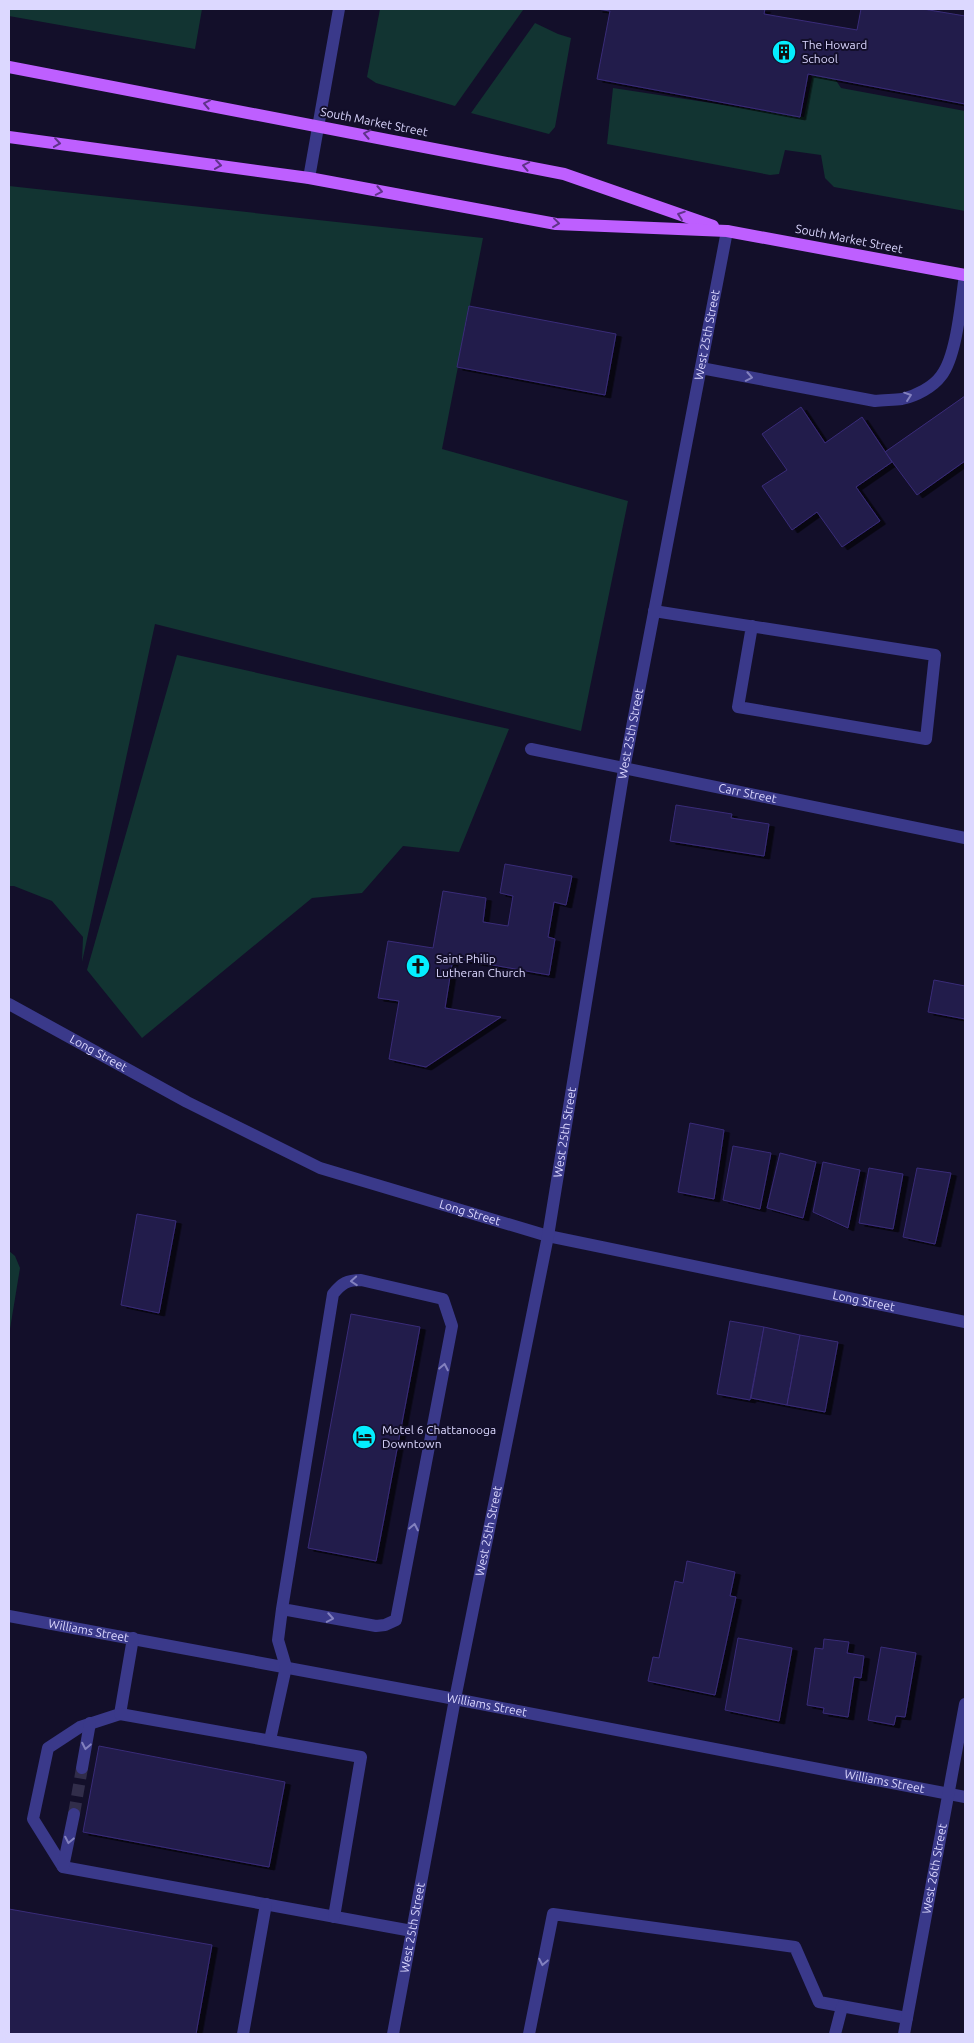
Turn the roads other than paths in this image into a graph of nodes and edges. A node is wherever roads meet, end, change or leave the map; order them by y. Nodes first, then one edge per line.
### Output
1 (339, 9) edge
2 (9, 66) edge
3 (318, 125) junction
4 (9, 137) edge
5 (309, 178) junction
6 (727, 231) junction
7 (965, 275) edge
8 (701, 368) junction
9 (654, 611) junction
10 (752, 626) junction
11 (531, 749) dead end
12 (624, 769) junction
13 (965, 838) edge
14 (9, 1004) edge
15 (548, 1236) junction
16 (965, 1322) edge
17 (282, 1609) junction
18 (9, 1616) edge
19 (133, 1638) junction
20 (286, 1667) junction
21 (455, 1698) junction
22 (965, 1704) edge
23 (120, 1714) junction
24 (90, 1723) junction
25 (270, 1740) junction
26 (82, 1768) tunnel mouth
27 (949, 1794) junction
28 (965, 1798) edge
29 (74, 1814) tunnel mouth
30 (63, 1867) junction
31 (266, 1904) junction
32 (334, 1917) junction
33 (412, 1931) junction
34 (842, 2007) junction
35 (907, 2018) junction
36 (243, 2034) edge
37 (394, 2034) edge
38 (529, 2034) edge
39 (836, 2034) edge
40 (904, 2034) edge

1 - 3 street
3 -> 2 main road, South Market Street
3 - 5 street
6 -> 3 main road, South Market Street
4 -> 5 main road, South Market Street
5 -> 6 main road, South Market Street
6 - 7 main road, South Market Street
6 - 8 street, West 25th Street
8 -> 7 street
8 - 9 street, West 25th Street
9 - 10 street
9 - 12 street, West 25th Street
10 - 10 street
11 - 12 street, Carr Street
12 - 13 street, Carr Street
12 - 15 street, West 25th Street
14 - 15 street, Long Street
15 - 16 street, Long Street
15 - 21 street, West 25th Street
17 -> 17 street
17 - 20 street
18 - 19 street, Williams Street
19 - 20 street, Williams Street
19 - 23 street
20 - 21 street, Williams Street
20 - 25 street
21 - 27 street, Williams Street
21 - 33 street, West 25th Street
22 - 27 street, West 26th Street
23 - 24 street
23 - 25 street
24 -> 26 street
24 - 30 street
25 - 32 street
27 - 28 street, Williams Street
27 - 35 street, West 26th Street
29 -> 30 street
30 - 31 street
31 - 32 street
31 - 36 street
32 - 33 street
33 - 37 street, West 25th Street
34 - 35 street
34 -> 38 street
34 - 39 street
35 - 40 street, West 26th Street

